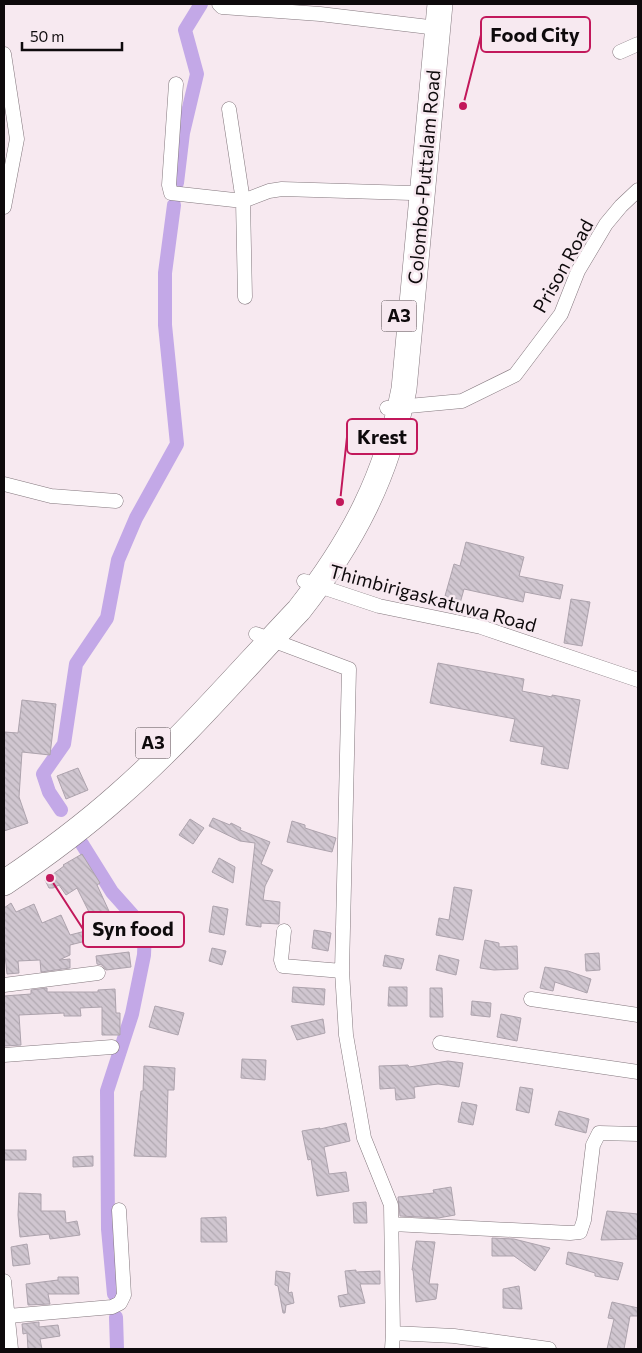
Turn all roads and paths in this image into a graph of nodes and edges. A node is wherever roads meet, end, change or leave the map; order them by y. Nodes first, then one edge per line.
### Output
1 (220, 4) edge
2 (440, 4) edge
3 (430, 16) edge
4 (638, 44) edge
5 (620, 52) dead end
6 (4, 54) edge
7 (6, 84) edge
8 (176, 84) dead end
9 (230, 109) dead end
10 (638, 190) edge
11 (411, 193) junction
12 (243, 201) junction
13 (4, 207) edge
14 (245, 297) dead end
15 (393, 408) junction
16 (4, 484) edge
17 (116, 501) dead end
18 (311, 584) junction
19 (263, 637) junction
20 (638, 680) edge
21 (4, 866) edge
22 (4, 882) edge
23 (284, 932) dead end
24 (342, 971) junction
25 (98, 973) dead end
26 (4, 985) edge
27 (531, 999) dead end
28 (638, 1015) edge
29 (440, 1043) dead end
30 (112, 1047) dead end
31 (4, 1055) edge
32 (638, 1072) edge
33 (638, 1134) edge
34 (119, 1210) dead end
35 (392, 1224) junction
36 (4, 1281) edge
37 (8, 1316) junction
38 (393, 1334) junction
39 (11, 1349) edge
40 (392, 1349) edge
41 (549, 1349) edge

1 - 3 street
2 - 15 highway, Colombo-Puttalam Road / A3
3 - 11 highway, Colombo-Puttalam Road / A3
4 - 5 street
6 - 7 street
7 - 13 street
8 - 12 street
9 - 12 street
10 - 15 street, Prison Road
11 - 12 street
11 - 15 highway, Colombo-Puttalam Road / A3
12 - 14 street
15 - 18 highway, Colombo-Puttalam Road / A3
16 - 17 street
18 - 19 highway, Colombo-Puttalam Road / A3
18 - 20 street, Thimbirigaskatuwa Road
19 - 21 highway, Colombo-Puttalam Road / A3
19 - 22 highway, Colombo-Puttalam Road / A3
19 - 24 street
23 - 24 street
24 - 35 street
25 - 26 street
27 - 28 street
29 - 32 street
30 - 31 street
33 - 35 street
34 - 37 street
35 - 38 street
36 - 37 street
37 - 39 street
38 - 40 street
38 - 41 street

